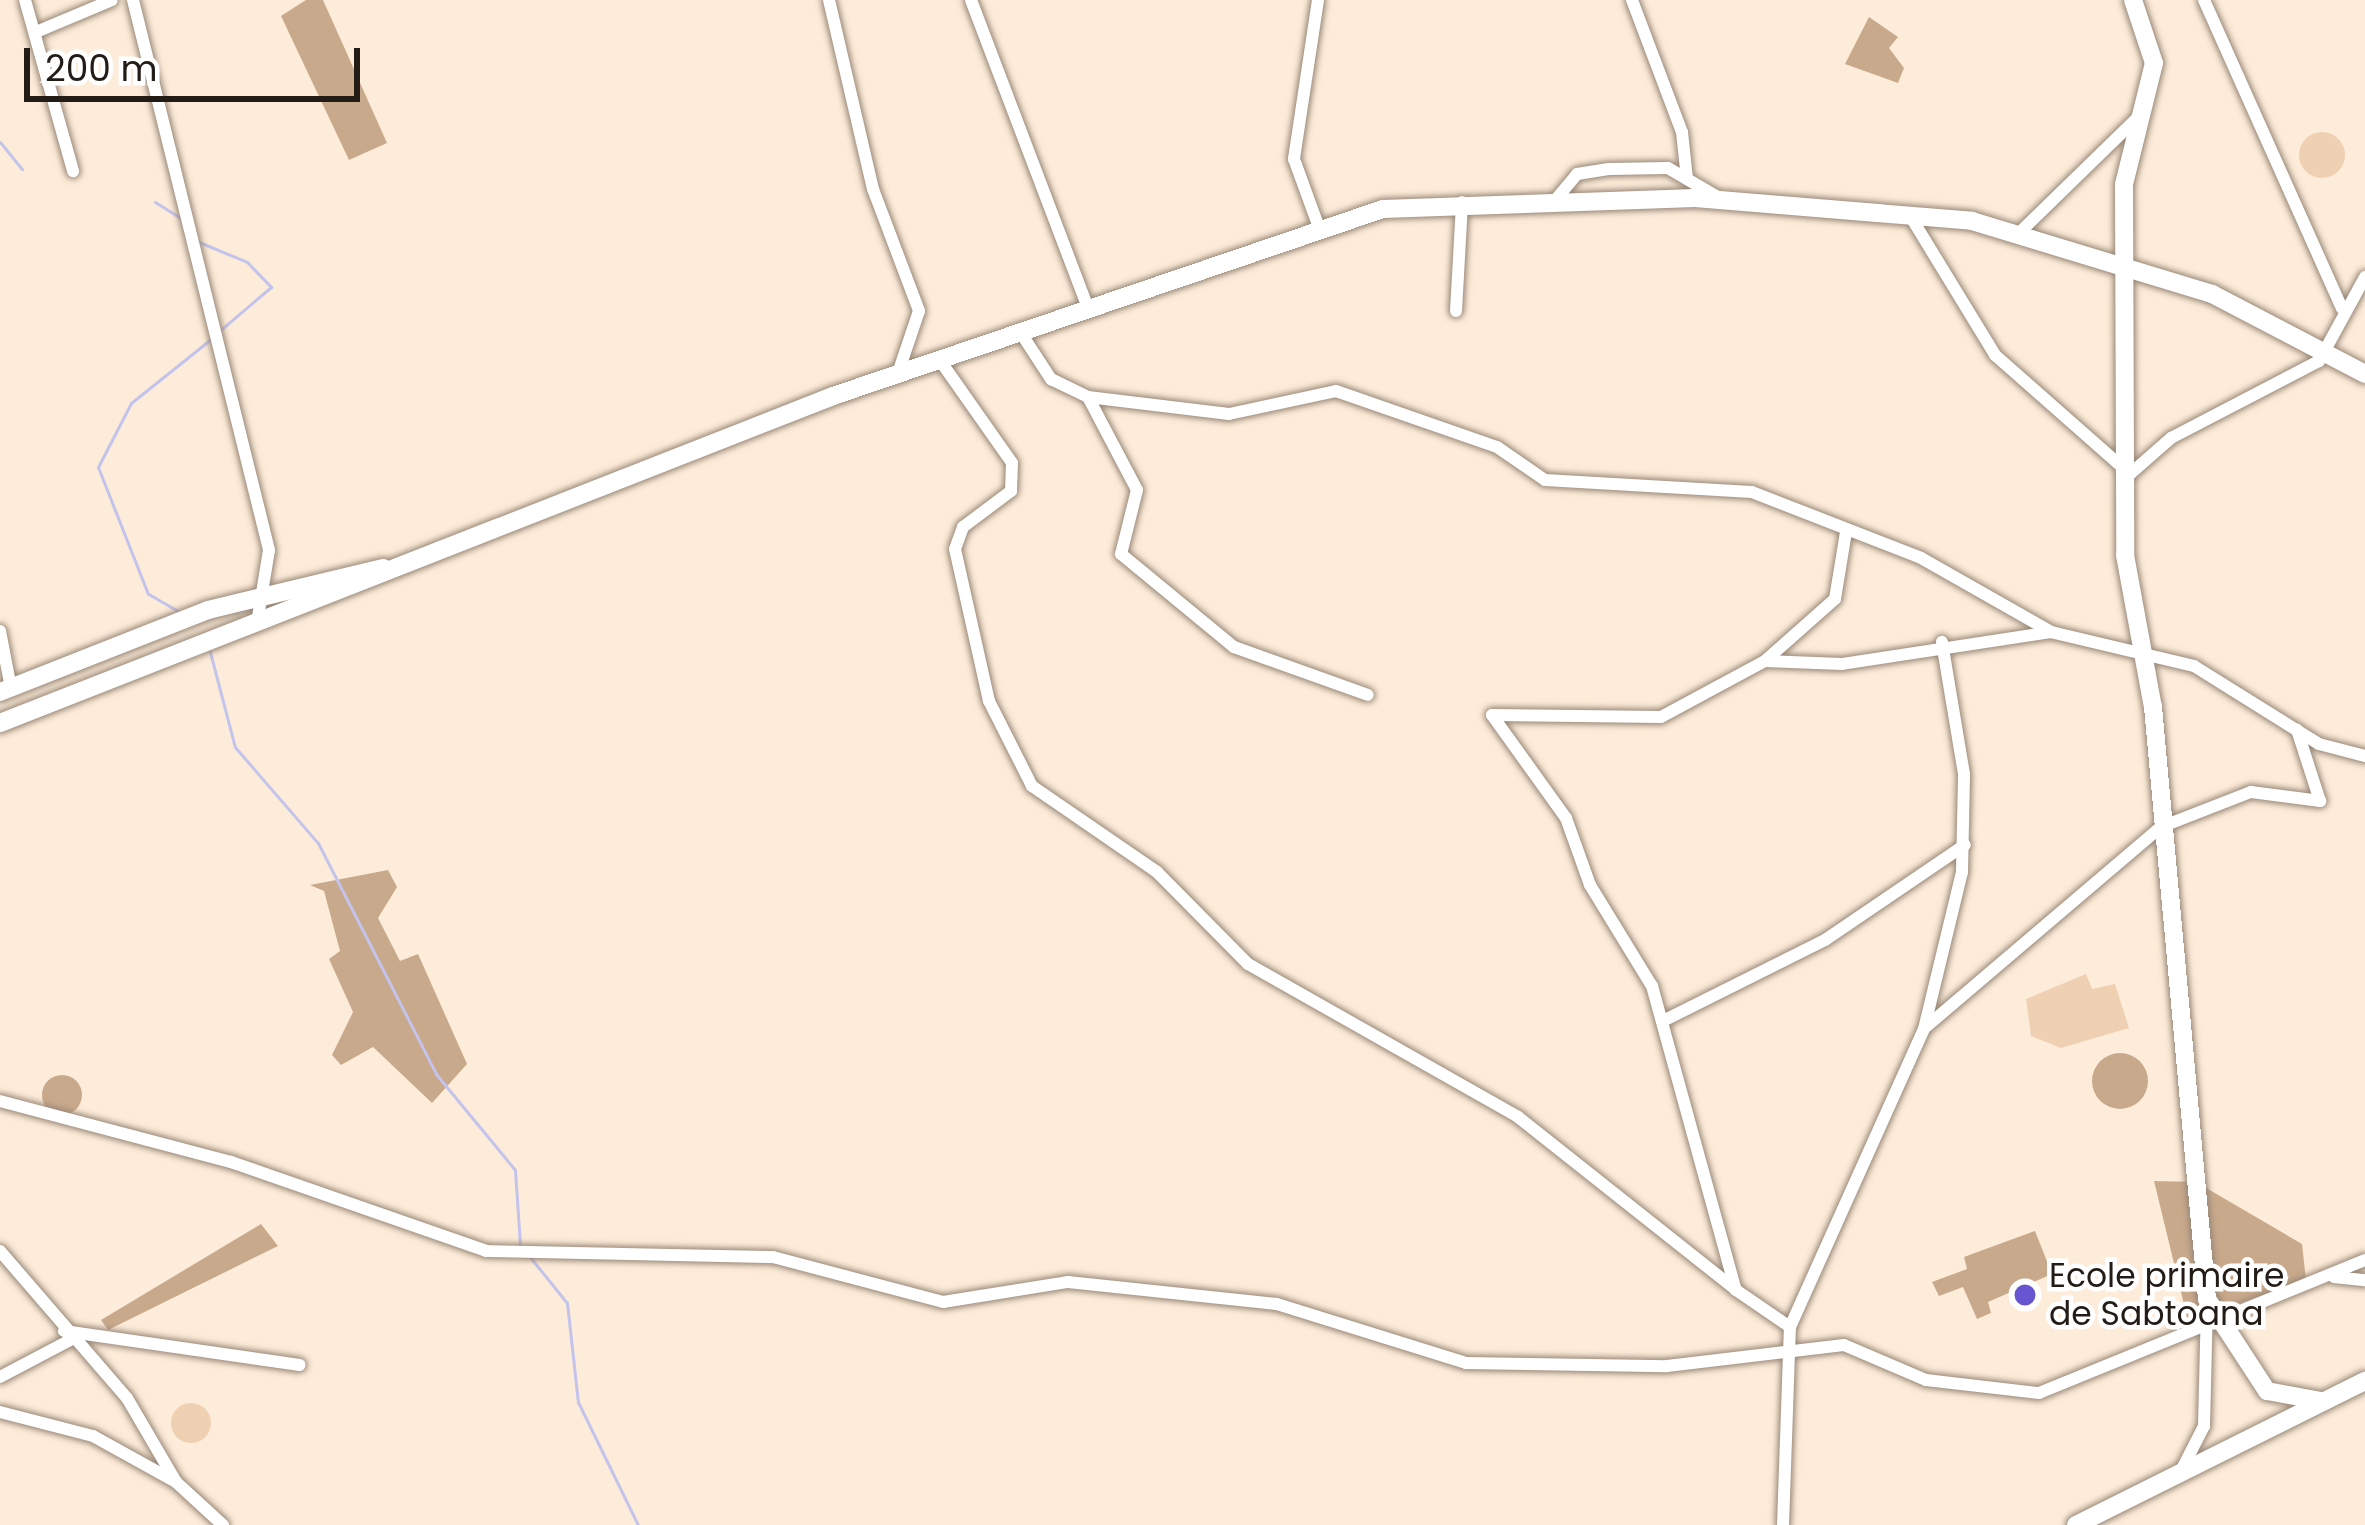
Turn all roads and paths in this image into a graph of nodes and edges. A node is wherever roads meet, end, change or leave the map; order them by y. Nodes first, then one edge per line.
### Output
1 (25, 0) edge
2 (112, 0) edge
3 (133, 0) edge
4 (829, 0) edge
5 (971, 0) edge
6 (1318, 0) edge
7 (1632, 0) edge
8 (2132, 0) edge
9 (2204, 0) edge
10 (36, 32) junction
11 (2135, 120) junction
12 (73, 171) dead end
13 (1687, 179) junction
14 (1557, 198) junction
15 (1722, 199) junction
16 (1462, 201) junction
17 (1908, 212) junction
18 (1318, 225) junction
19 (2020, 232) junction
20 (2121, 263) junction
21 (2365, 277) edge
22 (1086, 302) junction
23 (2342, 309) junction
24 (1456, 311) dead end
25 (1019, 328) junction
26 (2325, 346) junction
27 (939, 359) junction
28 (898, 374) junction
29 (2365, 374) edge
30 (1088, 397) junction
31 (2130, 474) junction
32 (1846, 532) junction
33 (434, 555) junction
34 (266, 596) junction
35 (254, 629) junction
36 (0, 631) edge
37 (2051, 632) junction
38 (1942, 642) junction
39 (2144, 655) junction
40 (1765, 661) junction
41 (5, 690) edge
42 (1368, 695) dead end
43 (0, 723) edge
44 (2297, 728) junction
45 (2365, 756) edge
46 (2161, 827) junction
47 (1966, 844) junction
48 (1663, 1021) junction
49 (1924, 1029) junction
50 (0, 1101) edge
51 (0, 1251) edge
52 (2365, 1260) edge
53 (2332, 1277) junction
54 (2365, 1280) edge
55 (1736, 1290) junction
56 (2212, 1325) junction
57 (1790, 1327) junction
58 (68, 1335) junction
59 (1784, 1352) junction
60 (301, 1365) dead end
61 (0, 1377) edge
62 (2365, 1382) edge
63 (2321, 1401) junction
64 (5, 1413) edge
65 (0, 1429) edge
66 (2174, 1480) junction
67 (176, 1482) junction
68 (223, 1525) edge
69 (1783, 1525) edge
70 (2076, 1525) edge

1 - 10 street
2 - 10 street
3 - 34 street
4 - 28 street
5 - 22 street
6 - 18 street
7 - 13 street
8 - 11 street
9 - 23 street
10 - 12 street
11 - 19 street
11 - 20 street
13 - 14 street
13 - 15 street
14 - 15 street
14 - 16 street
15 - 17 street
16 - 18 street
16 - 24 street
17 - 19 street
17 - 31 street
18 - 22 street
19 - 20 street
20 - 26 street
20 - 31 street
21 - 23 street
22 - 25 street
23 - 26 street
25 - 27 street
25 - 30 street
26 - 29 street
26 - 31 street
27 - 28 street
27 - 55 street
28 - 33 street
30 - 32 street
30 - 42 street
31 - 39 street
32 - 37 street
32 - 40 street
33 - 34 street
33 - 35 street
34 - 35 street
34 - 41 street
35 - 43 street
36 - 41 street
37 - 38 street
37 - 39 street
38 - 40 street
38 - 47 street
39 - 44 street
39 - 46 street
40 - 48 street
44 - 45 street
44 - 46 street
46 - 49 street
46 - 56 street
47 - 48 street
47 - 49 street
48 - 55 street
49 - 57 street
50 - 59 street
51 - 58 street
52 - 53 street
53 - 54 street
53 - 56 street
55 - 57 street
56 - 59 street
56 - 63 street
56 - 66 street
57 - 59 street
58 - 60 street
58 - 61 street
58 - 67 street
59 - 69 street
62 - 63 street
63 - 66 street
64 - 65 street
64 - 67 street
66 - 70 street
67 - 68 street

